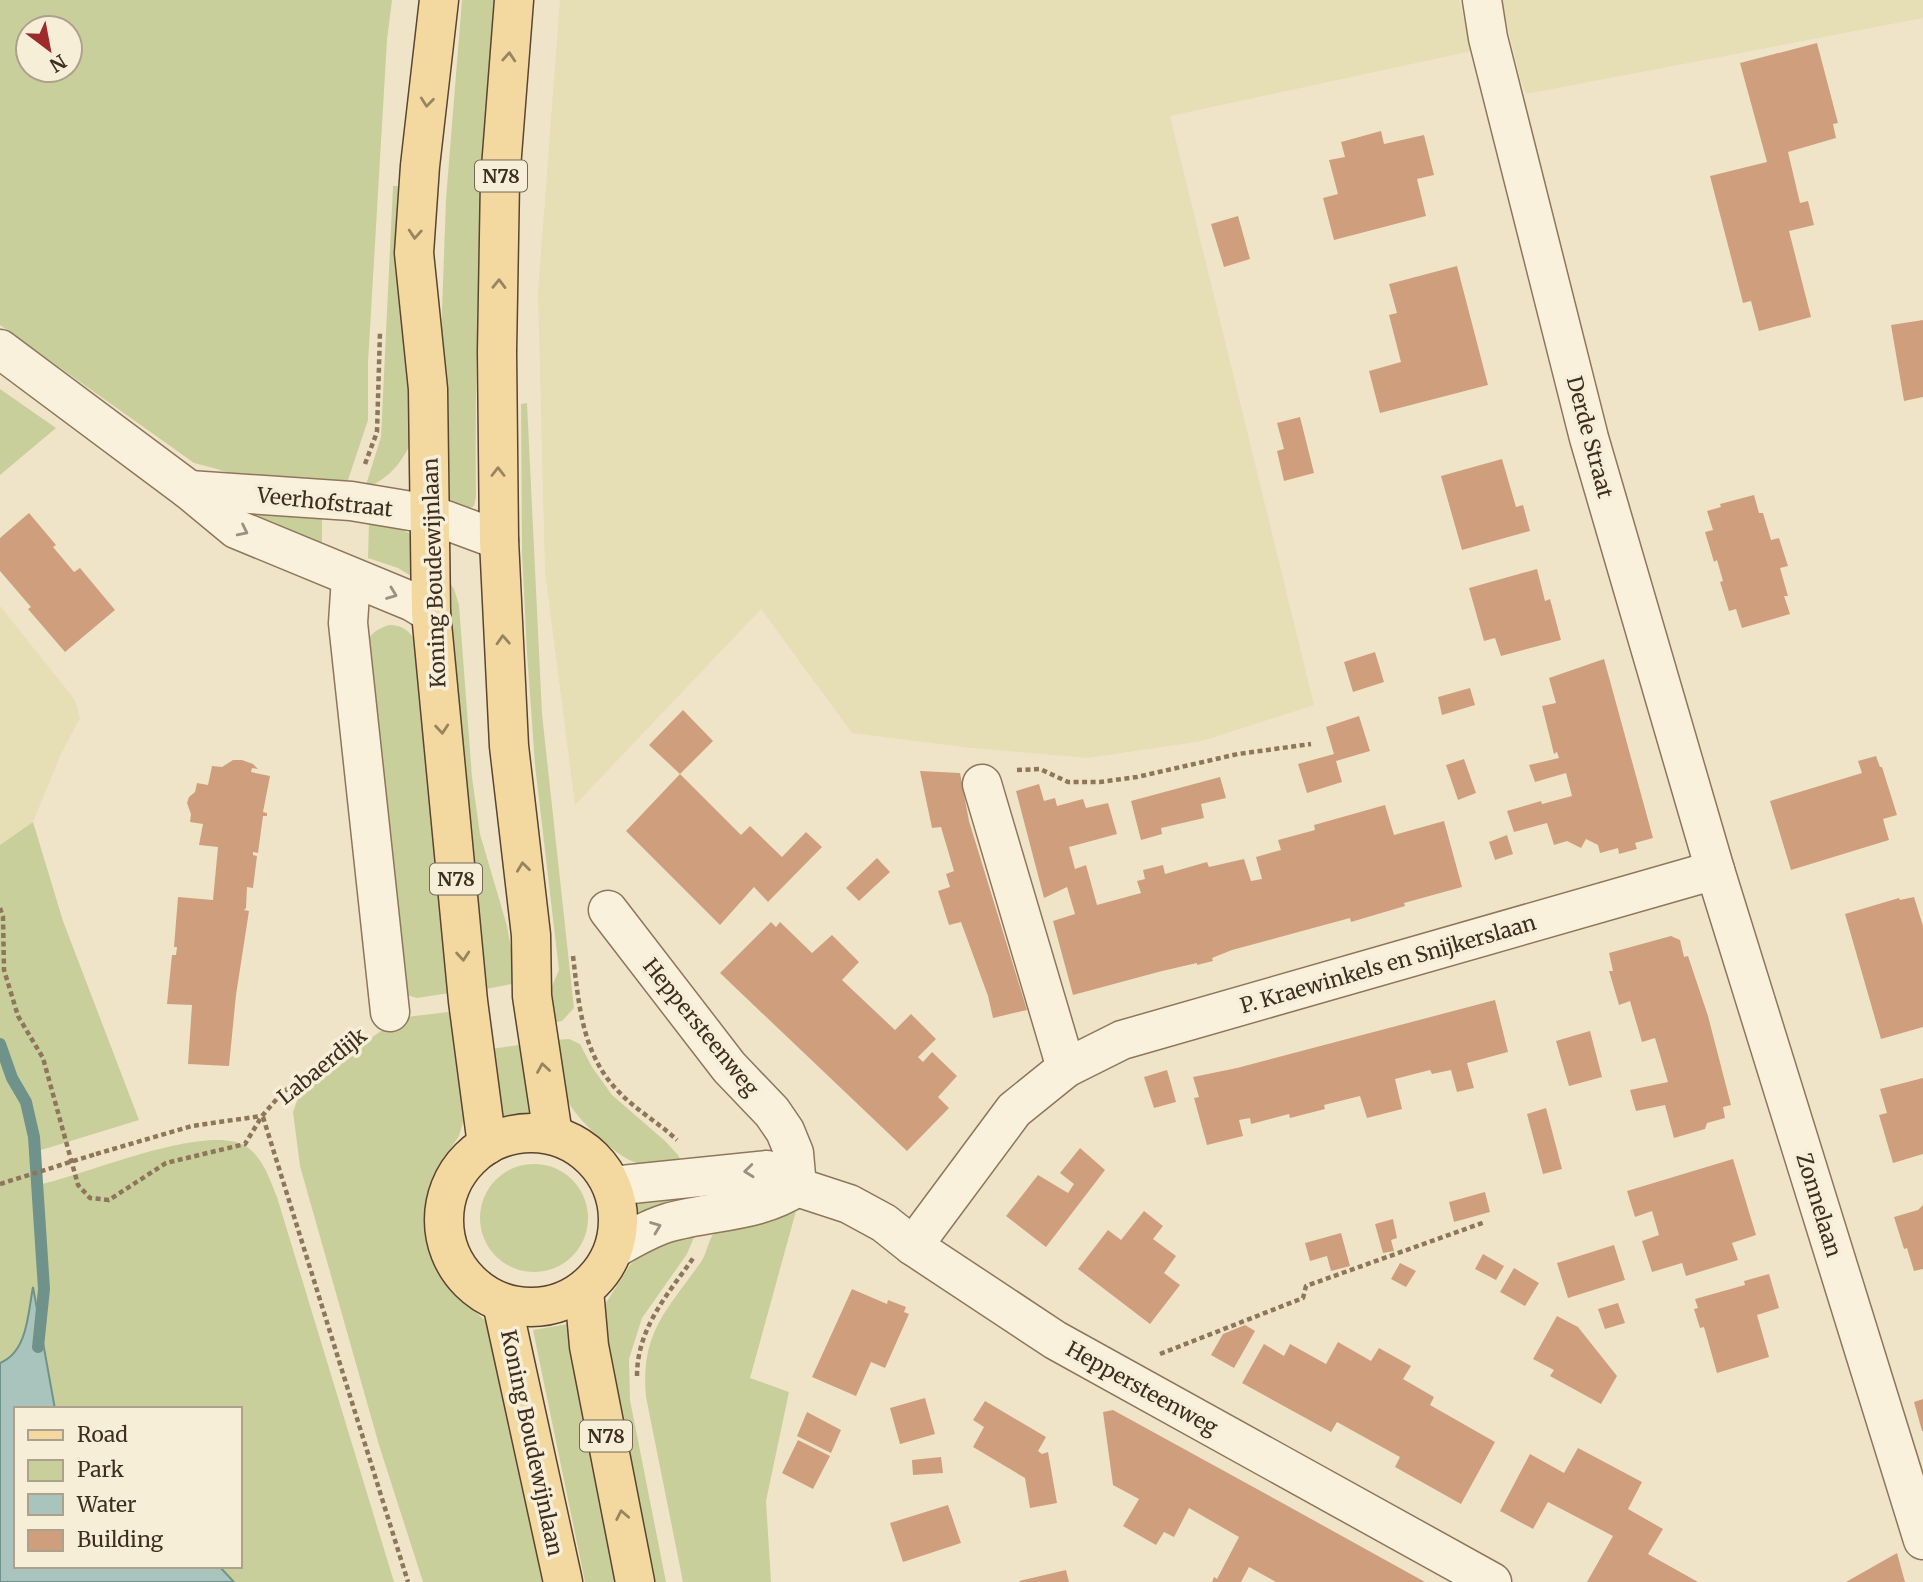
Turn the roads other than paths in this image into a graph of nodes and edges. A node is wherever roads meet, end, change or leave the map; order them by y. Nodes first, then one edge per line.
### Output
1 (439, 0) edge
2 (514, 0) edge
3 (1482, 0) edge
4 (0, 349) edge
5 (189, 490) junction
6 (429, 514) junction
7 (499, 540) junction
8 (351, 578) junction
9 (431, 613) junction
10 (982, 784) road end
11 (1715, 870) junction
12 (607, 910) dead end
13 (390, 1013) road end
14 (1066, 1068) junction
15 (553, 1135) junction
16 (487, 1145) junction
17 (612, 1186) junction
18 (797, 1187) junction
19 (913, 1246) junction
20 (614, 1249) junction
21 (584, 1290) junction
22 (502, 1304) junction
23 (1923, 1540) edge
24 (563, 1582) edge
25 (635, 1582) edge
26 (1492, 1582) edge

1 -> 6 main road, Koning Boudewijnlaan / N78
7 -> 2 main road, N78
3 - 11 street, Derde Straat
4 - 5 street, Veerhofstraat
5 - 6 street, Veerhofstraat
5 -> 8 street, Veerhofstraat
6 - 7 street, Veerhofstraat
6 - 9 main road, Koning Boudewijnlaan / N78
15 -> 7 main road, N78
8 -> 9 street, Veerhofstraat
8 - 13 street
9 -> 16 main road, Koning Boudewijnlaan / N78
10 - 14 street
11 - 14 street, P. Kraewinkels en Snijkerslaan
11 - 23 street, Zonnelaan
12 - 18 street, Heppersteenweg
14 - 19 street, P. Kraewinkels en Snijkerslaan
15 - 16 main road
15 - 17 main road
16 - 22 main road
18 -> 17 street, Heppersteenweg
17 - 20 main road
18 - 19 street, Heppersteenweg
20 -> 18 street
19 - 26 street, Heppersteenweg
20 - 21 main road
21 - 22 main road
25 -> 21 main road, N78
22 - 24 main road, Koning Boudewijnlaan

